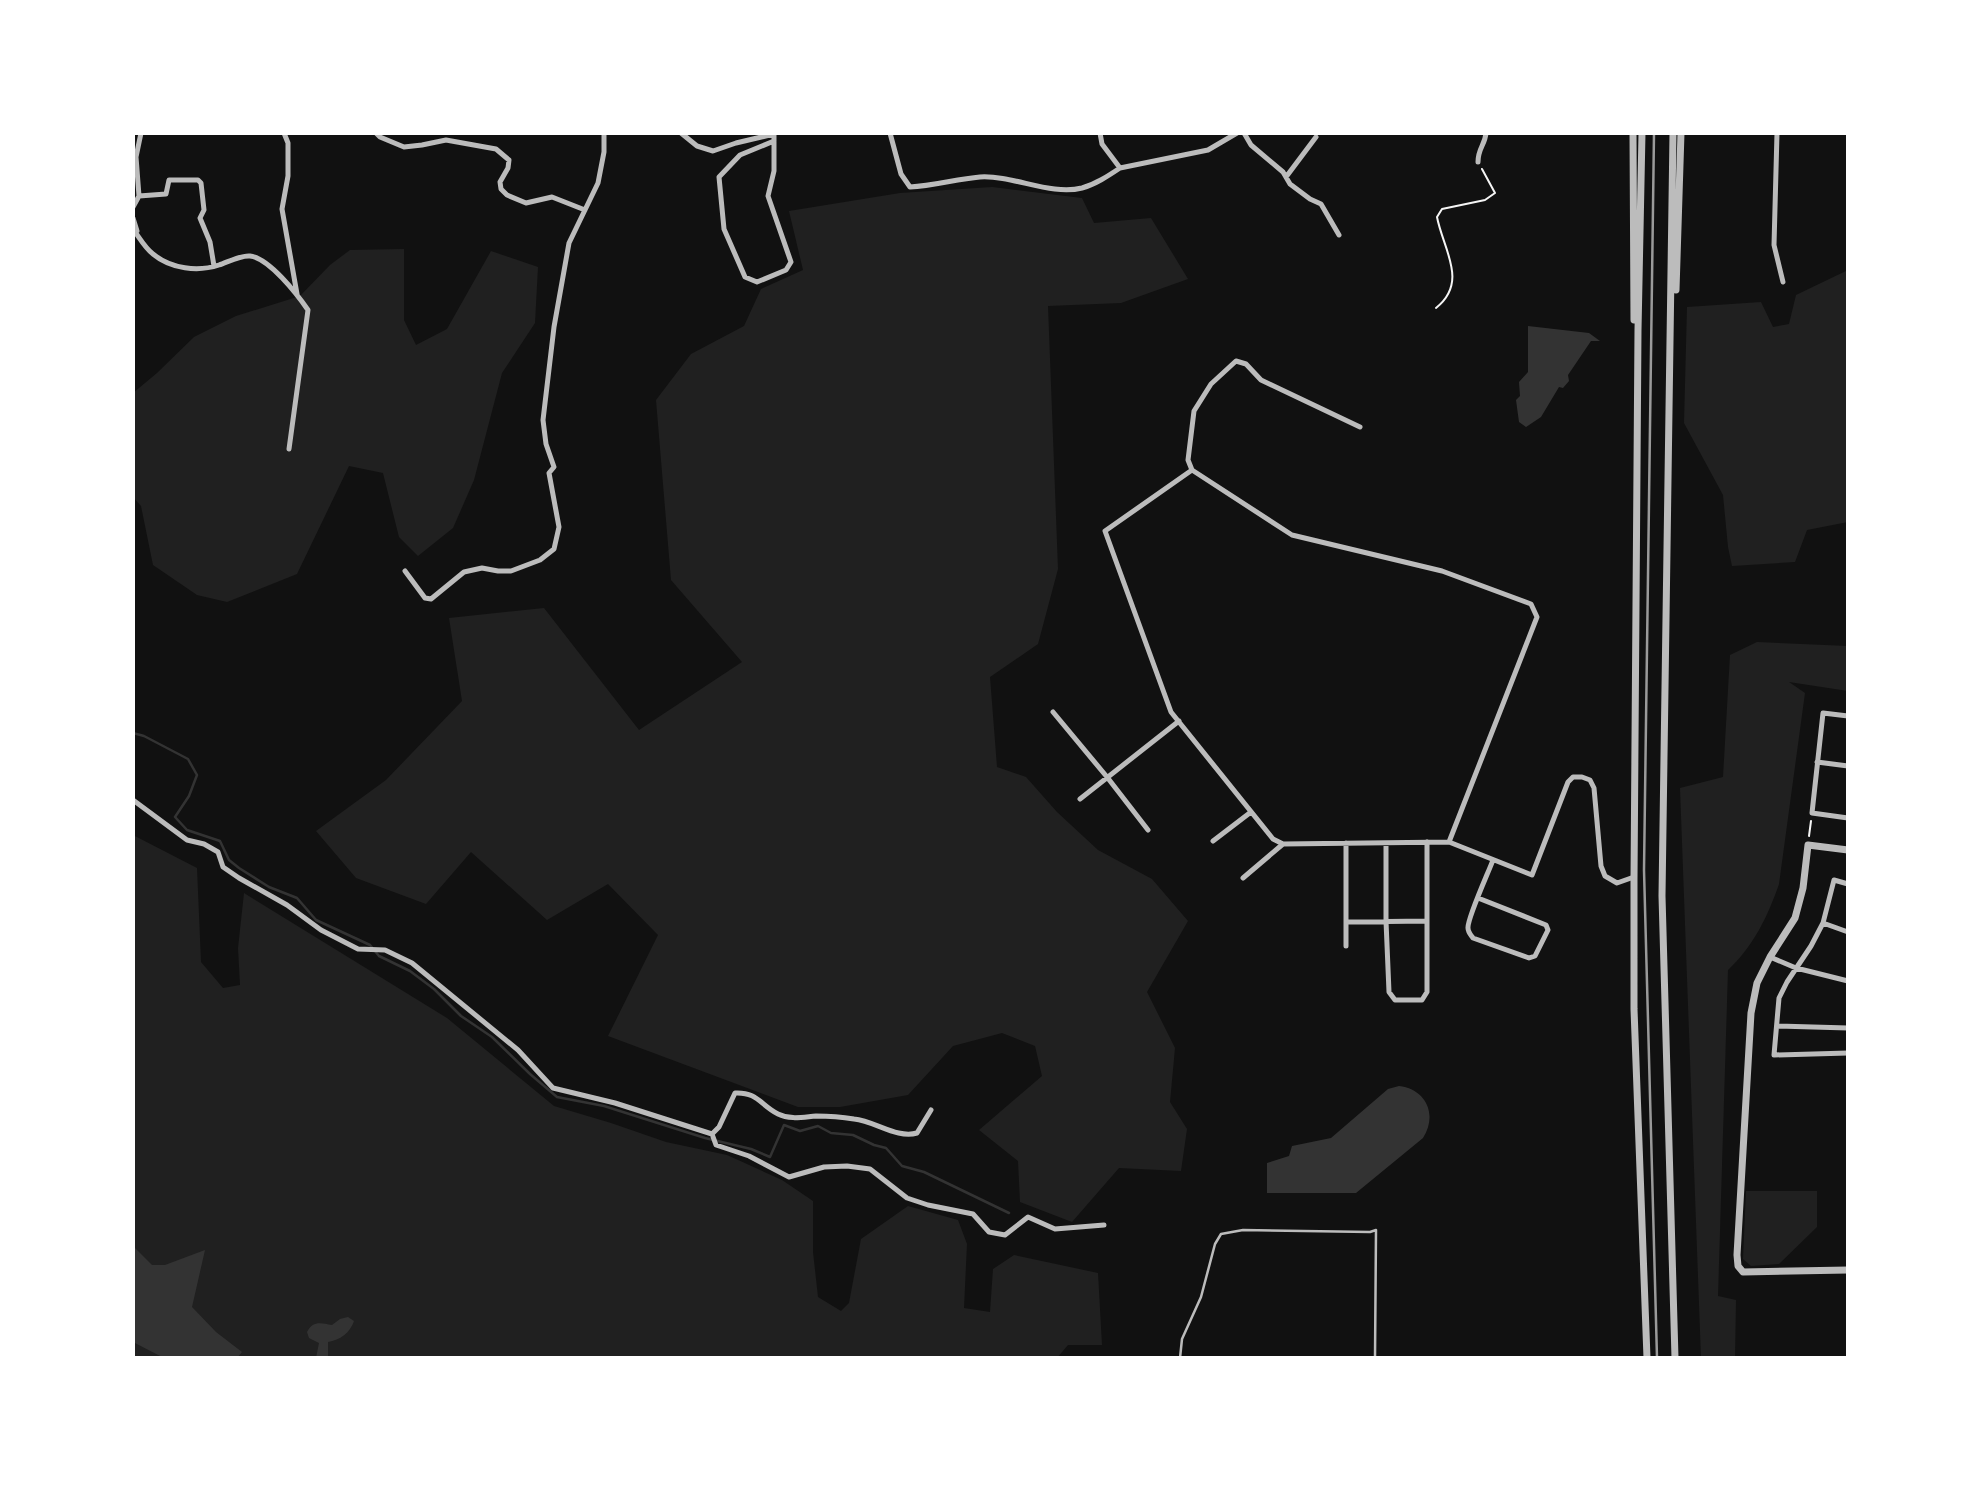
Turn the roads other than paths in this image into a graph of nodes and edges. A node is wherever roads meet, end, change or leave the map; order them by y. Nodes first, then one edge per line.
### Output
1 (141, 133) edge
2 (284, 133) edge
3 (376, 133) edge
4 (604, 133) edge
5 (681, 133) edge
6 (890, 133) edge
7 (1100, 133) edge
8 (1237, 133) edge
9 (1244, 133) edge
10 (1486, 133) edge
11 (1633, 133) edge
12 (1642, 133) edge
13 (1673, 133) edge
14 (1681, 133) edge
15 (1777, 133) edge
16 (774, 136) edge
17 (1316, 137) dead end
18 (1478, 162) road end
19 (1120, 168) junction
20 (1286, 177) junction
21 (139, 196) junction
22 (133, 207) edge
23 (585, 210) junction
24 (133, 218) edge
25 (133, 229) edge
26 (1339, 235) dead end
27 (139, 236) junction
28 (214, 266) junction
29 (1783, 282) dead end
30 (298, 294) junction
31 (1360, 428) dead end
32 (1670, 428) junction
33 (1637, 429) junction
34 (289, 449) dead end
35 (1192, 470) junction
36 (405, 571) dead end
37 (1053, 712) dead end
38 (1848, 716) edge
39 (1179, 722) junction
40 (1817, 762) junction
41 (1848, 766) edge
42 (1107, 777) junction
43 (1080, 799) dead end
44 (133, 800) edge
45 (1251, 812) junction
46 (1848, 818) edge
47 (1148, 830) dead end
48 (1213, 841) dead end
49 (1427, 842) junction
50 (1449, 842) junction
51 (1346, 843) junction
52 (1386, 843) junction
53 (1283, 844) junction
54 (1848, 850) edge
55 (1493, 860) junction
56 (1634, 877) junction
57 (1244, 878) dead end
58 (1848, 884) edge
59 (1478, 898) junction
60 (1386, 920) junction
61 (1426, 921) junction
62 (1347, 922) junction
63 (1823, 923) junction
64 (1848, 932) edge
65 (1346, 946) dead end
66 (1770, 957) junction
67 (1796, 968) junction
68 (1848, 981) edge
69 (1777, 1027) junction
70 (1848, 1028) edge
71 (1848, 1054) edge
72 (931, 1110) dead end
73 (713, 1138) junction
74 (1104, 1224) dead end
75 (1848, 1270) edge
76 (1180, 1358) edge
77 (1375, 1358) edge
78 (1646, 1358) edge
79 (1675, 1358) edge

1 - 21 street
2 - 30 street
3 - 23 street
4 - 23 street
5 - 16 street
6 - 19 street
7 - 19 street
8 - 19 street
9 - 20 street
10 - 18 street
11 - 33 street
12 - 33 street
13 - 32 street
14 - 32 street
15 - 29 street
16 - 16 street
17 - 20 street
20 - 26 street
21 - 22 street
21 - 28 street
23 - 36 street
24 - 27 street
25 - 27 street
27 - 28 street
28 - 30 street
30 - 34 street
31 - 35 street
32 - 79 street
33 - 56 street
35 - 39 street
35 - 50 street
37 - 42 street
38 - 40 street
39 - 42 street
39 - 45 street
40 - 41 street
40 - 46 street
42 - 43 street
42 - 47 street
44 - 73 street
45 - 48 street
45 - 53 street
49 - 50 street
49 - 52 street
49 - 61 street
50 - 55 street
51 - 52 street
51 - 53 street
51 - 62 street
52 - 60 street
53 - 57 street
54 - 66 street
55 - 56 street
55 - 59 street
56 - 78 street
58 - 63 street
59 - 59 street
60 - 61 street
60 - 61 street
60 - 62 street
62 - 65 street
63 - 64 street
63 - 67 street
66 - 67 street
66 - 75 street
67 - 68 street
67 - 69 street
69 - 70 street
69 - 71 street
72 - 73 street
73 - 74 street
76 - 77 lane

